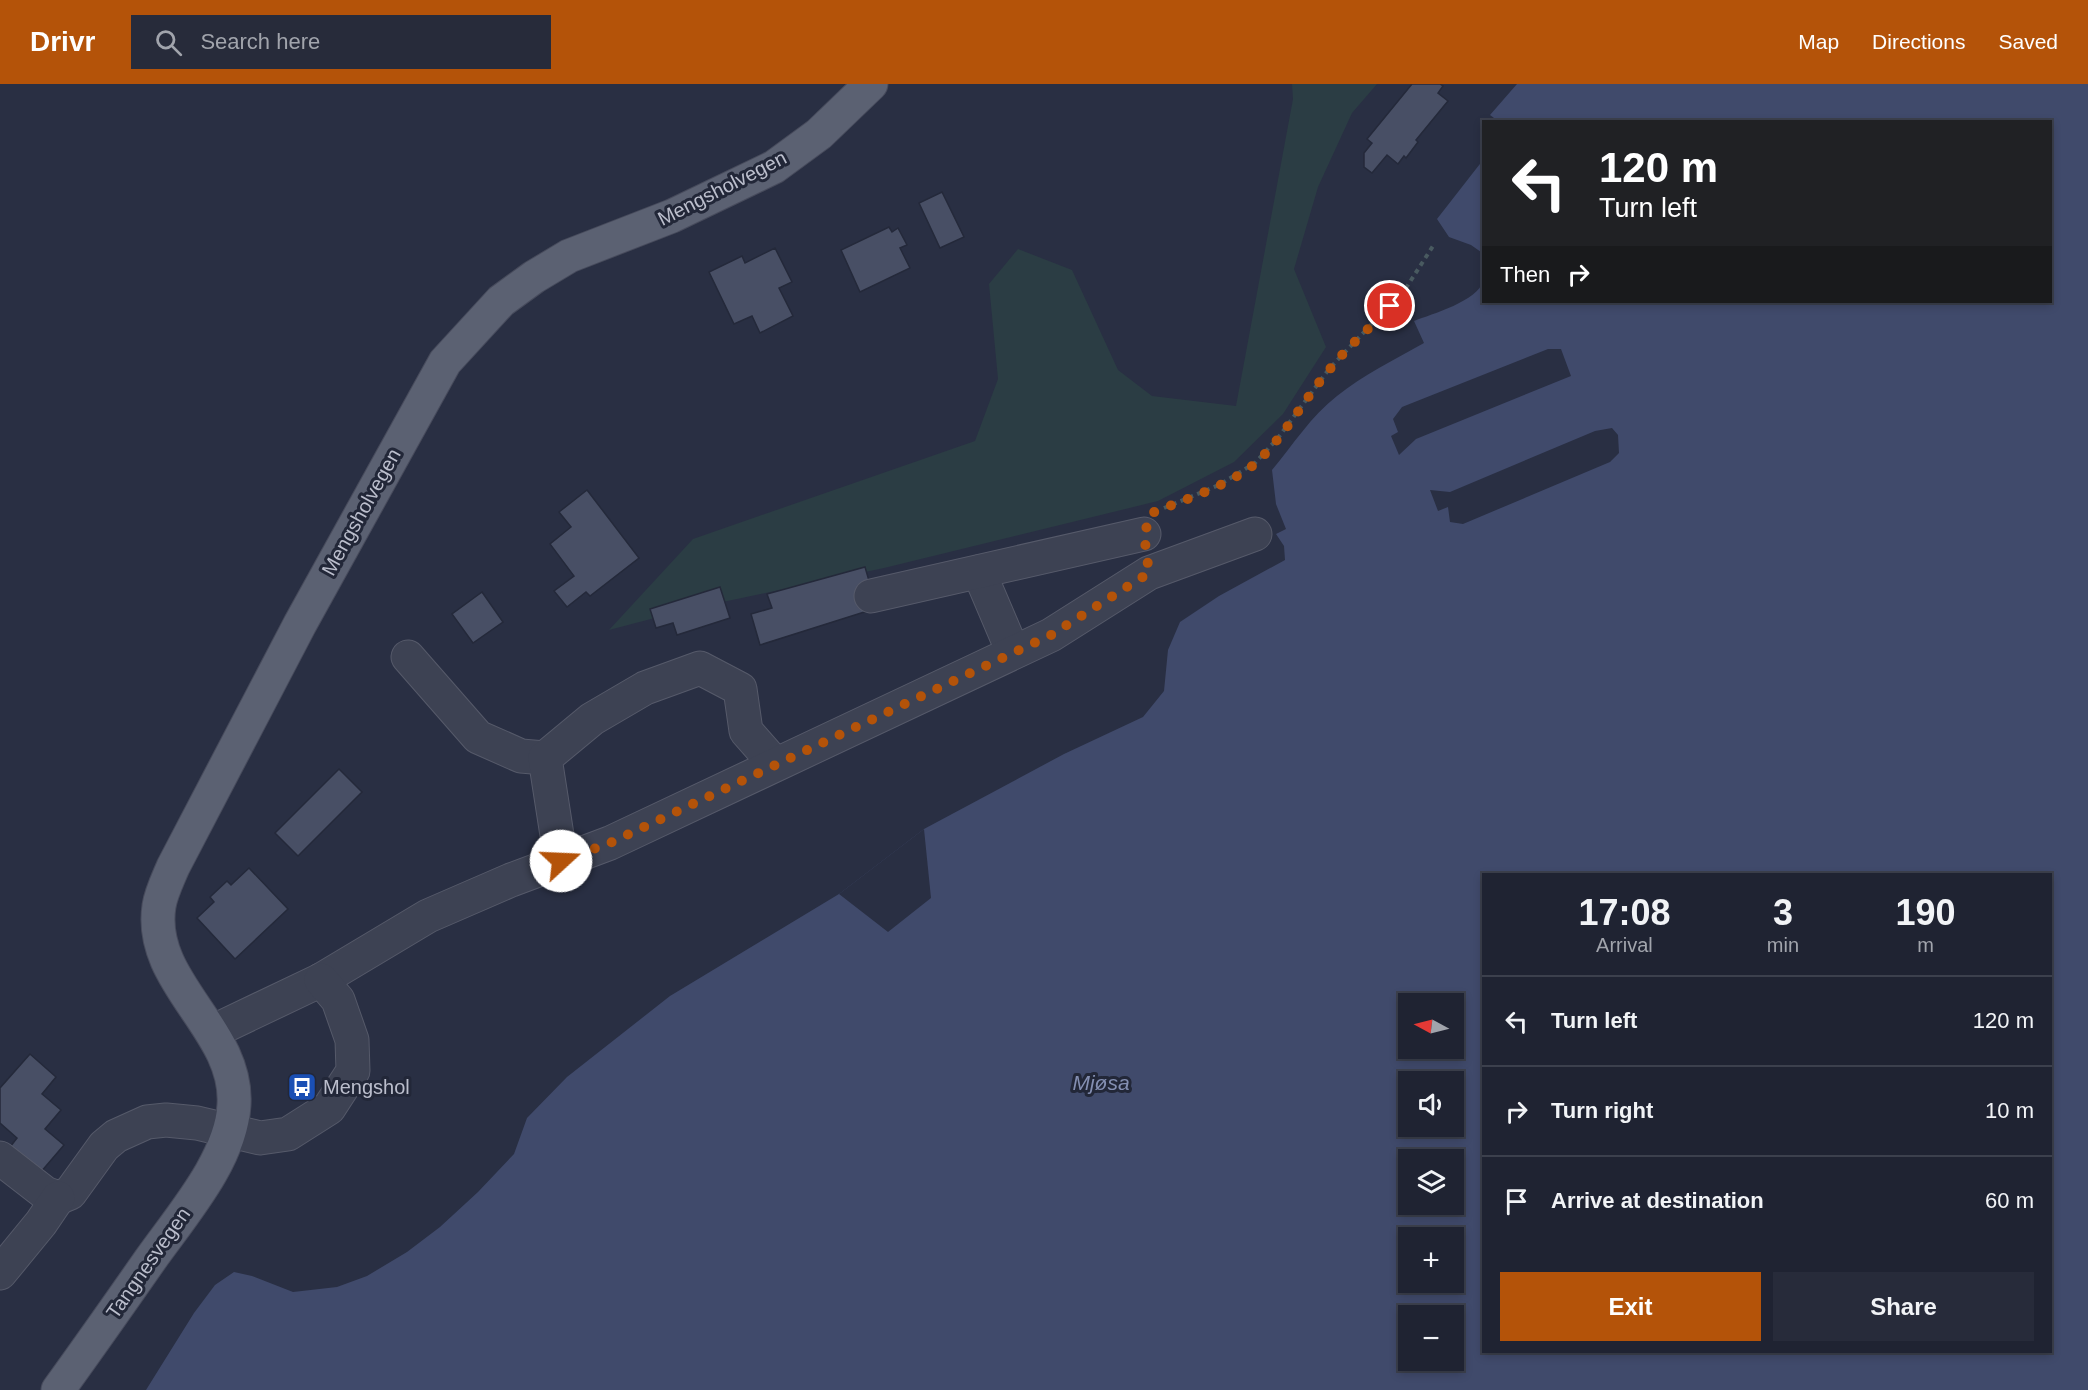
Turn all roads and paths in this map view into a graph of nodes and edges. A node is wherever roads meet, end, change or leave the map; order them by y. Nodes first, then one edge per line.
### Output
1 (871, 84) edge
2 (1433, 246) dead end
3 (1148, 524) junction
4 (1255, 534) dead end
5 (979, 572) junction
6 (1149, 573) junction
7 (871, 596) dead end
8 (1013, 652) junction
9 (408, 657) dead end
10 (545, 758) junction
11 (775, 764) junction
12 (561, 861) junction
13 (321, 980) junction
14 (212, 1032) junction
15 (231, 1131) junction
16 (0, 1158) edge
17 (58, 1198) junction
18 (0, 1273) edge
19 (58, 1390) edge

1 - 14 main road, Mengsholvegen
2 - 3 path
3 - 5 lane
3 - 6 lane
4 - 6 lane
5 - 7 lane
5 - 8 lane
6 - 8 lane
8 - 11 lane
9 - 10 lane
10 - 11 lane
10 - 12 lane
11 - 12 lane
12 - 13 lane
13 - 14 lane
13 - 15 lane
14 - 15 main road, Mengsholvegen
15 - 17 lane
15 - 19 main road, Tangnesvegen
16 - 17 lane
17 - 18 lane

